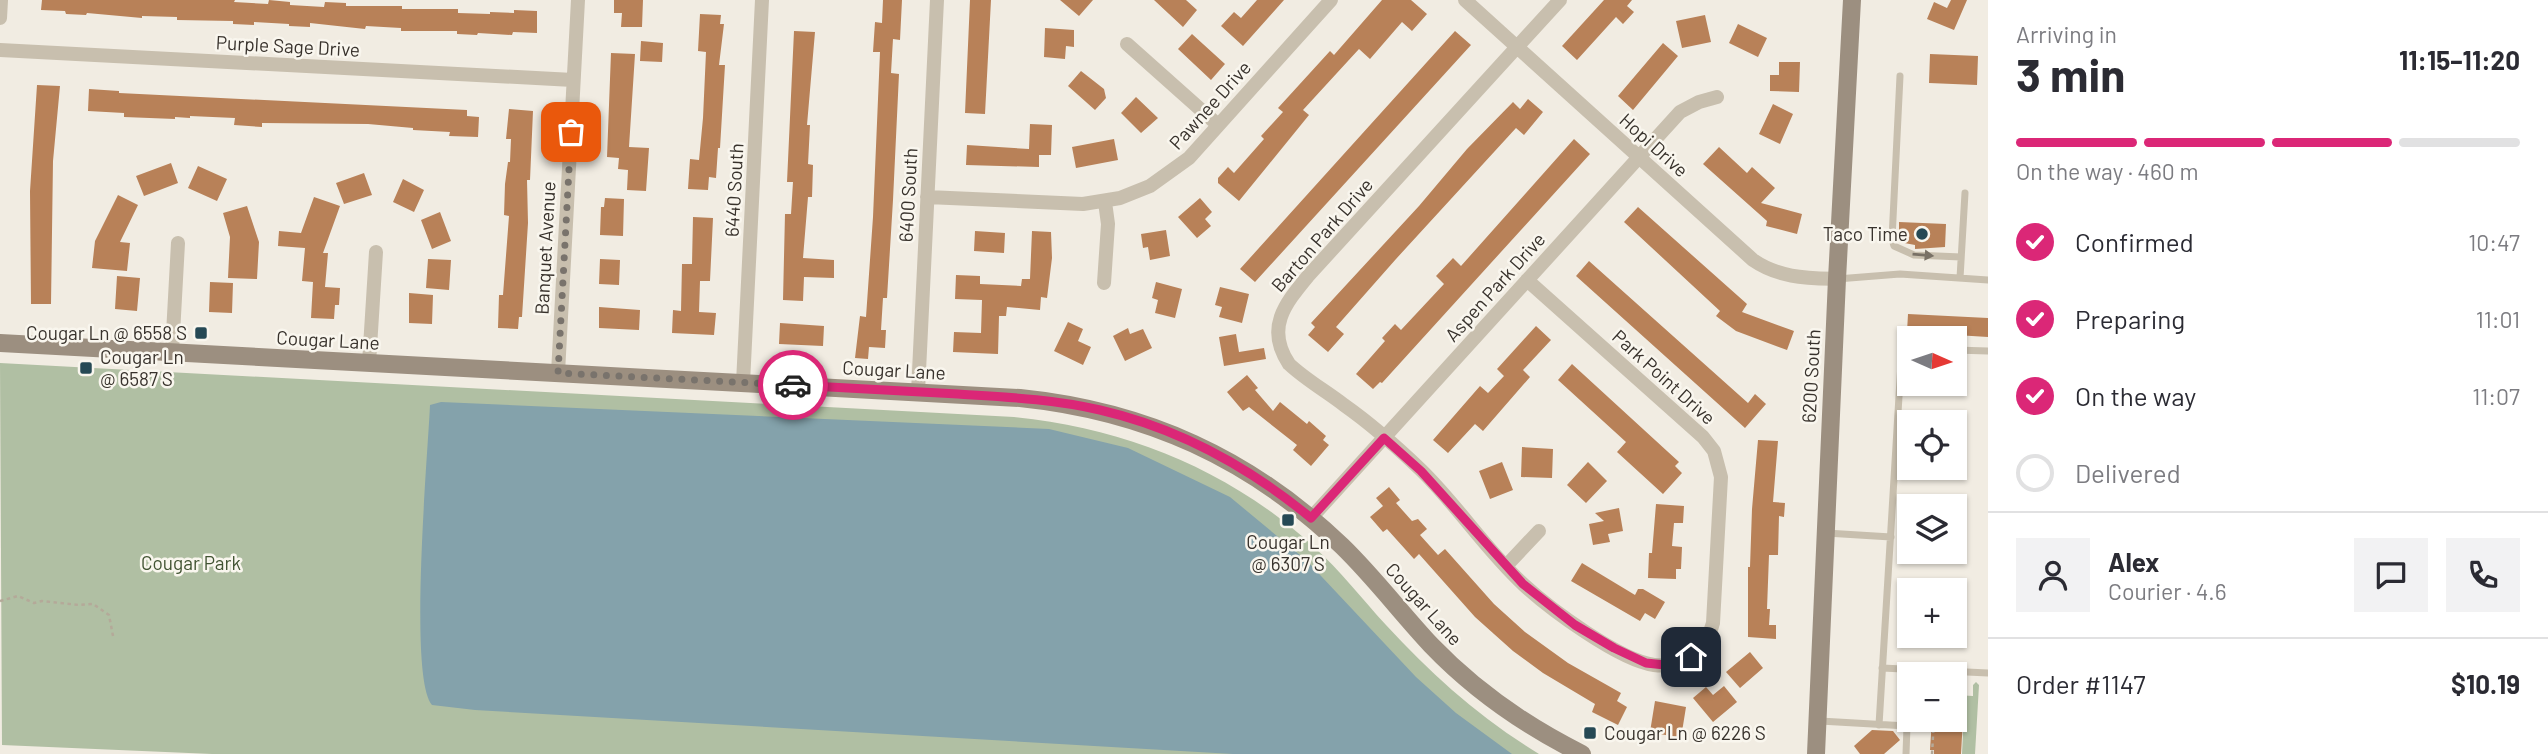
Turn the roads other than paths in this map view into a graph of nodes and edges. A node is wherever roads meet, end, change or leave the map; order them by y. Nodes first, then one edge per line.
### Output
1 (1, 0) edge
2 (578, 0) edge
3 (762, 0) edge
4 (937, 0) edge
5 (1331, 0) edge
6 (1465, 0) edge
7 (1560, 0) edge
8 (1852, 0) edge
9 (0, 18) edge
10 (1126, 44) dead end
11 (1517, 47) junction
12 (0, 50) edge
13 (1900, 76) dead end
14 (573, 80) junction
15 (1717, 97) dead end
16 (1218, 125) junction
17 (1639, 158) junction
18 (1965, 193) dead end
19 (927, 197) junction
20 (1105, 202) junction
21 (178, 243) dead end
22 (376, 252) dead end
23 (1961, 257) junction
24 (1960, 278) junction
25 (1527, 279) junction
26 (1837, 279) junction
27 (1988, 280) edge
28 (1104, 284) dead end
29 (0, 343) edge
30 (1967, 351) edge
31 (172, 352) junction
32 (1988, 352) edge
33 (369, 363) junction
34 (558, 373) junction
35 (743, 383) junction
36 (918, 392) junction
37 (1899, 396) edge
38 (1384, 438) junction
39 (1311, 518) junction
40 (1539, 531) dead end
41 (1825, 533) junction
42 (1891, 537) junction
43 (1506, 566) junction
44 (1698, 651) joint
45 (1882, 668) junction
46 (1988, 673) edge
47 (1818, 721) junction
48 (1879, 724) junction
49 (1582, 754) edge
50 (1816, 754) edge
51 (1906, 754) edge

1 - 9 street
2 - 14 street, Banquet Avenue
3 - 35 street, 6440 South
4 - 19 street, 6400 South
5 - 16 street, Pawnee Drive
6 - 11 street, Hopi Drive
7 - 11 street, Barton Park Drive
8 - 26 main road, 6200 South
10 - 16 street
11 - 17 street, Hopi Drive
11 - 38 street, Barton Park Drive
12 - 14 street, Purple Sage Drive
13 -> 23 lane
14 - 34 street, Banquet Avenue
15 - 17 street, Aspen Park Drive
16 - 20 street, Pawnee Drive
17 - 25 street, Aspen Park Drive
17 - 26 street, Hopi Drive
18 - 23 lane
19 - 20 street, Pawnee Drive
19 - 36 street, 6400 South
20 - 28 street
21 - 31 street
22 - 33 street
23 - 24 lane
24 - 26 lane
24 - 27 lane
25 - 38 street, Aspen Park Drive
25 - 44 street, Park Point Drive
26 - 41 main road, 6200 South
29 - 31 main road, Cougar Lane
30 - 32 lane
31 - 33 main road, Cougar Lane
33 - 34 main road, Cougar Lane
34 - 35 main road, Cougar Lane
35 - 36 main road, Cougar Lane
36 - 39 main road, Cougar Lane
37 - 42 lane
38 - 39 street, Aspen Park Drive
38 - 43 street, Barton Park Drive
39 - 49 main road, Cougar Lane
40 - 43 street
41 - 42 lane
41 - 47 main road, 6200 South
42 - 45 lane
43 - 44 street, Barton Park Drive
45 - 46 lane
45 - 48 lane
47 - 48 lane
47 - 50 main road, 6200 South
48 - 51 lane

